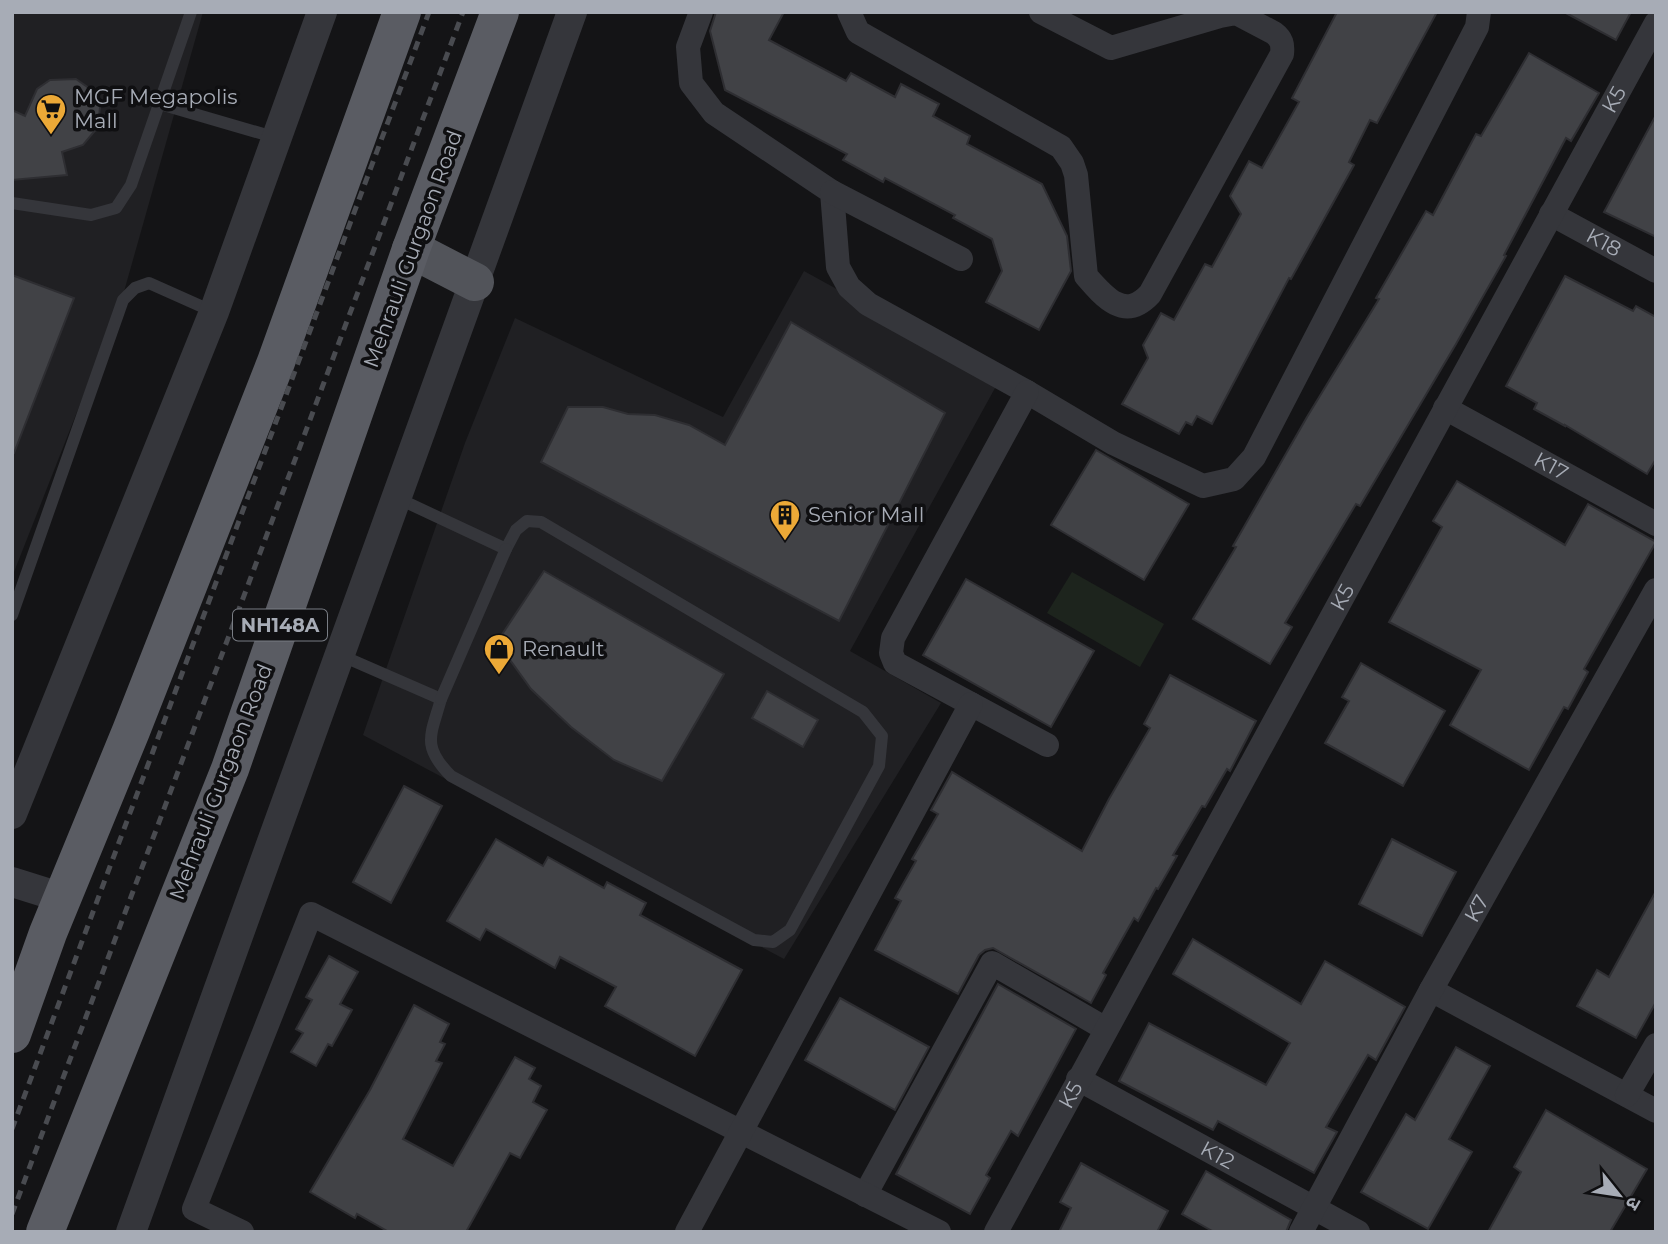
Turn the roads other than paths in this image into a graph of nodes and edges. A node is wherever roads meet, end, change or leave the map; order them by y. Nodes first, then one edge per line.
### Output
1 (191, 12) edge
2 (322, 12) edge
3 (402, 12) edge
4 (500, 12) edge
5 (572, 12) edge
6 (701, 12) edge
7 (849, 12) edge
8 (1041, 12) edge
9 (1479, 12) edge
10 (1656, 23) edge
11 (160, 104) junction
12 (277, 138) junction
13 (832, 192) junction
14 (12, 203) edge
15 (1551, 214) junction
16 (411, 249) junction
17 (961, 259) dead end
18 (1656, 271) edge
19 (475, 282) junction
20 (214, 312) junction
21 (1027, 392) junction
22 (1445, 408) junction
23 (397, 498) junction
24 (1656, 524) edge
25 (506, 549) junction
26 (1656, 590) edge
27 (12, 615) edge
28 (340, 654) junction
29 (441, 699) junction
30 (971, 704) junction
31 (1047, 745) dead end
32 (12, 814) edge
33 (12, 882) edge
34 (63, 898) junction
35 (1431, 990) junction
36 (1106, 1029) junction
37 (12, 1034) edge
38 (1656, 1045) edge
39 (1078, 1079) junction
40 (1627, 1095) junction
41 (1656, 1111) edge
42 (740, 1131) junction
43 (865, 1195) junction
44 (1314, 1208) junction
45 (45, 1232) edge
46 (131, 1232) edge
47 (242, 1232) edge
48 (687, 1232) edge
49 (939, 1232) edge
50 (996, 1232) edge
51 (1301, 1232) edge
52 (1357, 1232) edge

1 - 11 lane
2 - 12 street
3 - 34 highway
4 - 16 highway, Mehrauli Gurgaon Road / NH148A
5 - 19 street
6 - 13 street
7 - 8 street
9 - 21 street
10 - 15 street, K5
11 - 12 lane
11 - 14 lane
12 - 20 street
13 - 17 street
13 - 21 street
15 - 18 street, K18
15 - 22 street, K5
16 - 19 main road
16 - 45 highway, Mehrauli Gurgaon Road / NH148A
19 - 23 street
20 - 27 lane
20 - 32 street
21 - 30 street
22 - 24 street, K17
22 - 36 street, K5
23 - 25 lane
23 - 28 street
25 - 29 lane
25 - 29 lane
26 - 35 street, K7
28 - 29 lane
28 - 46 street
30 - 31 street
30 - 42 street
33 - 34 street
34 - 37 highway
35 - 40 street
35 - 44 street, K7
36 - 39 street, K5
36 - 43 street
38 - 40 street
39 - 44 street, K12
39 - 50 street, K5
40 - 41 street
42 - 43 street
42 - 47 street
42 - 48 street
43 - 49 street
44 - 51 street, K7
44 - 52 street, K12

